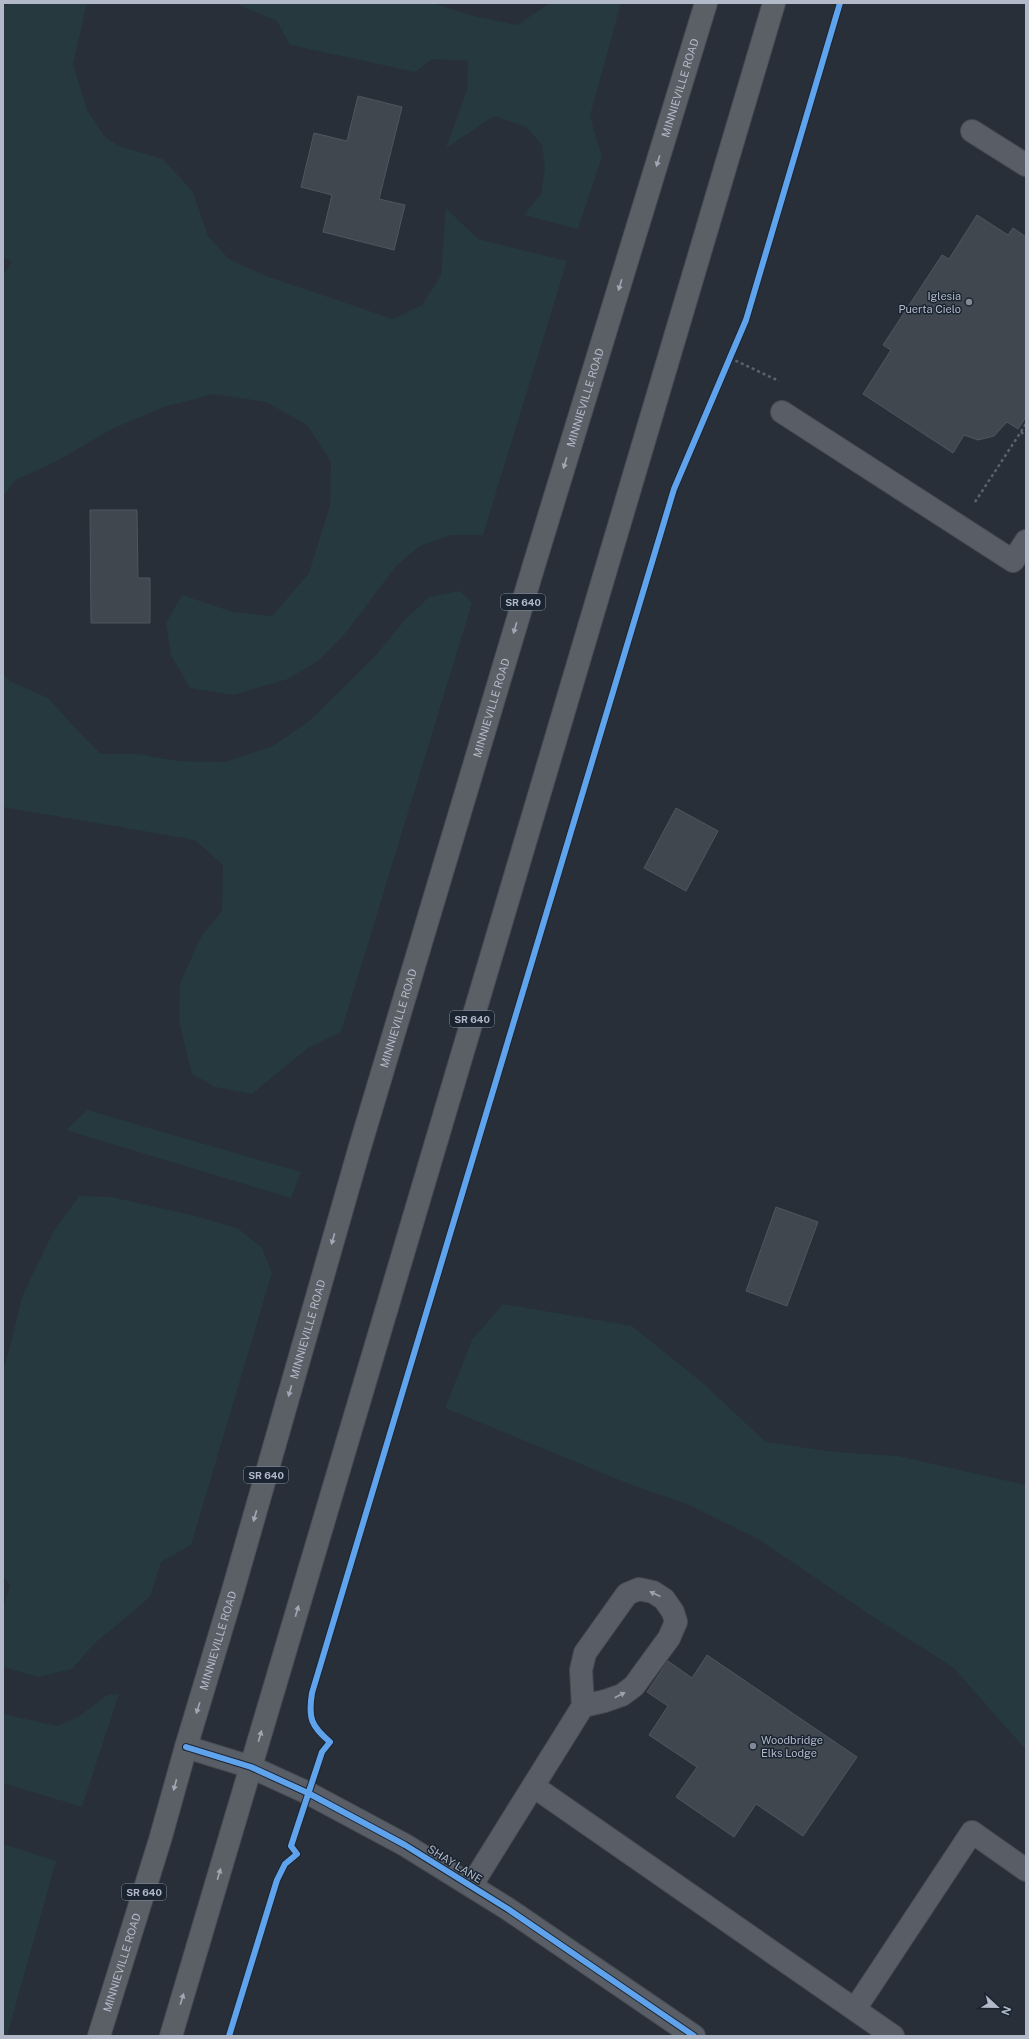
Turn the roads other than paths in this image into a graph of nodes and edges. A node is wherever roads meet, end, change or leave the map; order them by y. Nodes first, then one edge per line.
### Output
1 (706, 3) edge
2 (774, 3) edge
3 (972, 131) dead end
4 (1026, 166) edge
5 (782, 412) dead end
6 (1026, 541) edge
7 (1019, 565) edge
8 (583, 1706) junction
9 (186, 1747) junction
10 (251, 1767) junction
11 (533, 1786) junction
12 (1026, 1870) edge
13 (471, 1886) junction
14 (855, 2009) junction
15 (99, 2036) edge
16 (171, 2036) edge
17 (694, 2036) edge
18 (893, 2036) edge

1 -> 9 main road, MINNIEVILLE ROAD / SR 640
10 -> 2 main road, SR 640
3 - 4 street
5 - 7 street
6 - 7 street
8 -> 8 street
8 - 11 street
9 - 10 street, SHAY LANE
9 -> 15 main road, MINNIEVILLE ROAD / SR 640
10 - 13 street, SHAY LANE
16 -> 10 main road, SR 640
11 - 13 street
11 - 14 street
12 - 14 street
13 - 17 street, SHAY LANE
14 - 18 street

